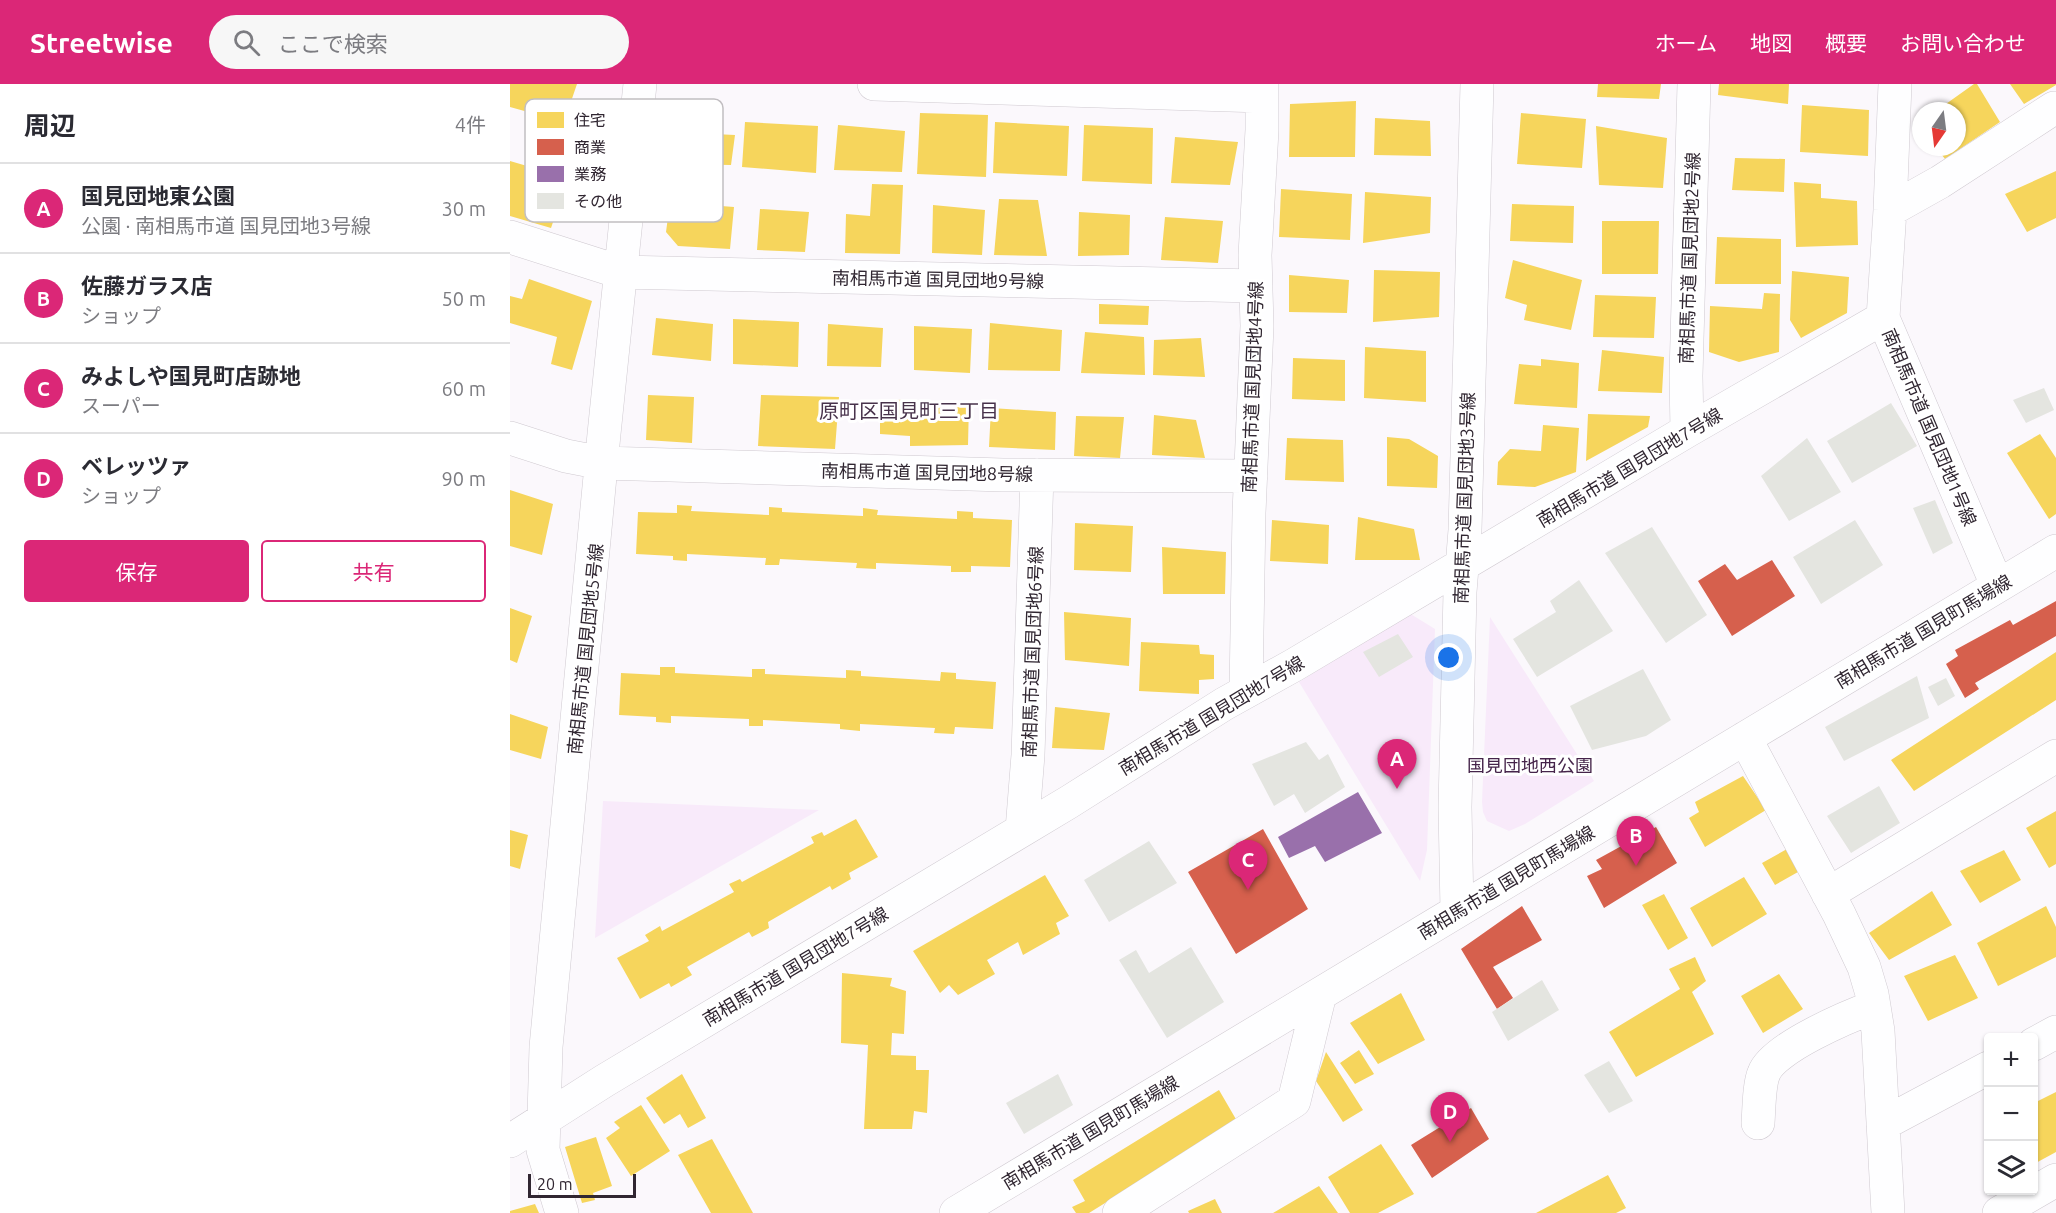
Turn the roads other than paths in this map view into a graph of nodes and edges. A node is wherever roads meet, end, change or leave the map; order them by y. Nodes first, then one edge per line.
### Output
1 (640, 84) edge
2 (874, 84) edge
3 (1478, 84) edge
4 (1694, 84) edge
5 (1895, 84) edge
6 (1262, 90) edge
7 (639, 99) edge
8 (2054, 108) dead end
9 (1890, 210) junction
10 (627, 222) edge
11 (510, 237) edge
12 (620, 272) junction
13 (1256, 286) junction
14 (1883, 318) junction
15 (1687, 431) junction
16 (510, 438) edge
17 (602, 463) junction
18 (1037, 475) junction
19 (1251, 476) junction
20 (2056, 551) edge
21 (1461, 565) junction
22 (1997, 585) junction
23 (1246, 691) junction
24 (1745, 738) junction
25 (2056, 756) edge
26 (1022, 830) junction
27 (1828, 894) junction
28 (1458, 911) junction
29 (1320, 994) junction
30 (1874, 1007) junction
31 (2056, 1032) edge
32 (2038, 1042) edge
33 (1984, 1071) edge
34 (544, 1121) junction
35 (1758, 1123) dead end
36 (1883, 1124) junction
37 (510, 1142) edge
38 (2056, 1180) edge
39 (2008, 1211) edge
40 (562, 1213) edge
41 (956, 1213) edge
42 (1119, 1213) edge
43 (1888, 1213) edge

1 - 7 street, 南相馬市道 国見団地5号線
2 - 6 street
3 - 21 street, 南相馬市道 国見団地3号線
4 - 15 street, 南相馬市道 国見団地2号線
5 - 9 street, 南相馬市道 国見団地1号線
6 - 13 street, 南相馬市道 国見団地4号線
8 - 9 street
9 - 14 street, 南相馬市道 国見団地1号線
10 - 12 street, 南相馬市道 国見団地5号線
11 - 12 street, 南相馬市道 国見団地9号線
12 - 13 street, 南相馬市道 国見団地9号線
12 - 17 street, 南相馬市道 国見団地5号線
13 - 19 street, 南相馬市道 国見団地4号線
14 - 15 street, 南相馬市道 国見団地7号線
14 - 22 street, 南相馬市道 国見団地1号線
15 - 21 street, 南相馬市道 国見団地7号線
16 - 17 street, 南相馬市道 国見団地8号線
17 - 18 street, 南相馬市道 国見団地8号線
17 - 34 street, 南相馬市道 国見団地5号線
18 - 19 street, 南相馬市道 国見団地8号線
18 - 26 street, 南相馬市道 国見団地6号線
19 - 23 street, 南相馬市道 国見団地4号線
20 - 22 street, 南相馬市道 国見町馬場線
21 - 23 street, 南相馬市道 国見団地7号線
21 - 28 street, 南相馬市道 国見団地3号線
22 - 24 street, 南相馬市道 国見町馬場線
23 - 26 street, 南相馬市道 国見団地7号線
24 - 27 street
24 - 28 street, 南相馬市道 国見町馬場線
25 - 27 street
26 - 34 street, 南相馬市道 国見団地7号線
27 - 30 street
28 - 29 street, 南相馬市道 国見町馬場線
29 - 41 street, 南相馬市道 国見町馬場線
29 - 42 street
30 - 35 street
30 - 36 street
31 - 32 street
33 - 36 street
34 - 37 street, 南相馬市道 国見団地7号線
34 - 40 street, 南相馬市道 国見団地5号線
36 - 43 street
38 - 39 street

